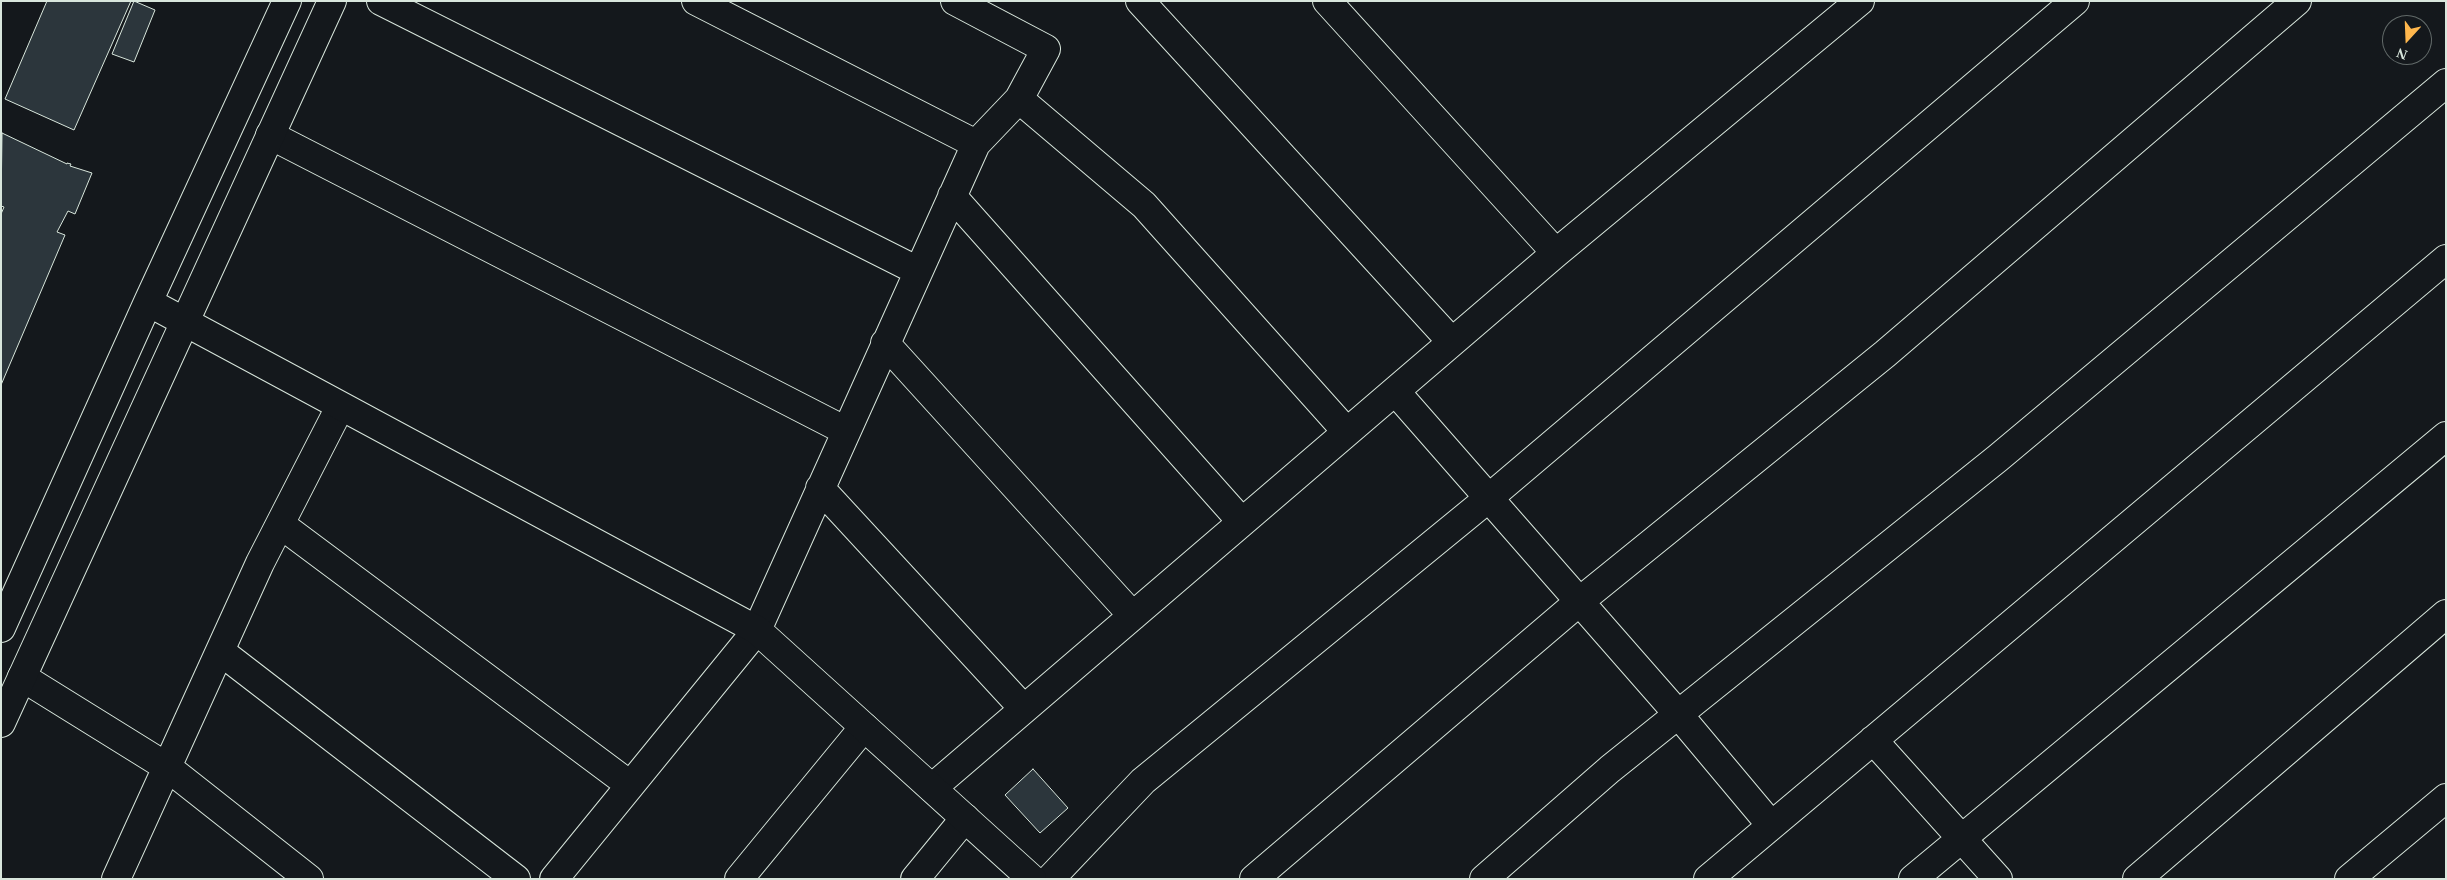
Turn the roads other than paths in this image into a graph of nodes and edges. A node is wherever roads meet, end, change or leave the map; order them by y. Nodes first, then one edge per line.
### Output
1 (287, 1) edge
2 (332, 1) edge
3 (382, 1) edge
4 (696, 1) edge
5 (955, 1) edge
6 (1140, 1) edge
7 (1326, 1) edge
8 (1860, 1) edge
9 (2075, 1) edge
10 (2297, 1) edge
11 (2446, 82) edge
12 (1018, 99) junction
13 (270, 135) junction
14 (976, 144) junction
15 (952, 196) junction
16 (1556, 253) junction
17 (2446, 259) edge
18 (918, 271) junction
19 (148, 302) junction
20 (184, 322) junction
21 (1452, 342) junction
22 (885, 343) junction
23 (1395, 391) junction
24 (340, 407) junction
25 (846, 431) junction
26 (1347, 432) junction
27 (2446, 436) edge
28 (820, 488) junction
29 (1490, 497) junction
30 (1242, 522) junction
31 (280, 524) junction
32 (1580, 601) junction
33 (2446, 614) edge
34 (1133, 616) junction
35 (1, 628) edge
36 (756, 630) junction
37 (220, 652) junction
38 (22, 677) junction
39 (1024, 709) junction
40 (1678, 714) junction
41 (1, 723) edge
42 (864, 727) junction
43 (1873, 740) junction
44 (167, 767) junction
45 (630, 785) junction
46 (932, 788) junction
47 (2446, 798) edge
48 (964, 818) junction
49 (1771, 825) junction
50 (1961, 837) junction
51 (116, 879) edge
52 (309, 879) edge
53 (516, 879) edge
54 (554, 879) edge
55 (739, 879) edge
56 (915, 879) edge
57 (1032, 879) edge
58 (1050, 879) edge
59 (1254, 879) edge
60 (1484, 879) edge
61 (1708, 879) edge
62 (1913, 879) edge
63 (1998, 879) edge
64 (2137, 879) edge
65 (2349, 879) edge

1 - 19 street
2 - 13 street
3 - 18 street
4 - 14 street
5 - 12 street
6 - 21 street
7 - 16 street
8 - 16 street
9 - 29 street
10 - 32 street
11 - 40 street
12 - 14 street
12 - 26 street
13 - 20 street
13 - 25 street
14 - 15 street
15 - 18 street
15 - 30 street
16 - 21 street
17 - 43 street
18 - 22 street
19 - 20 street
19 - 35 street
20 - 24 street
20 - 38 street
21 - 23 street
22 - 25 street
22 - 34 street
23 - 26 street
23 - 29 street
24 - 31 street
24 - 36 street
25 - 28 street
26 - 30 street
27 - 50 street
28 - 36 street
28 - 39 street
29 - 32 street
29 - 58 street
30 - 34 street
31 - 37 street
31 - 45 street
32 - 40 street
32 - 59 street
33 - 64 street
34 - 39 street
36 - 42 street
36 - 45 street
37 - 44 street
37 - 53 street
38 - 41 street
38 - 44 street
39 - 46 street
40 - 49 street
40 - 60 street
42 - 46 street
42 - 55 street
43 - 49 street
43 - 50 street
44 - 51 street
44 - 52 street
45 - 54 street
46 - 48 street
47 - 65 street
48 - 56 street
48 - 57 street
49 - 61 street
50 - 62 street
50 - 63 street

